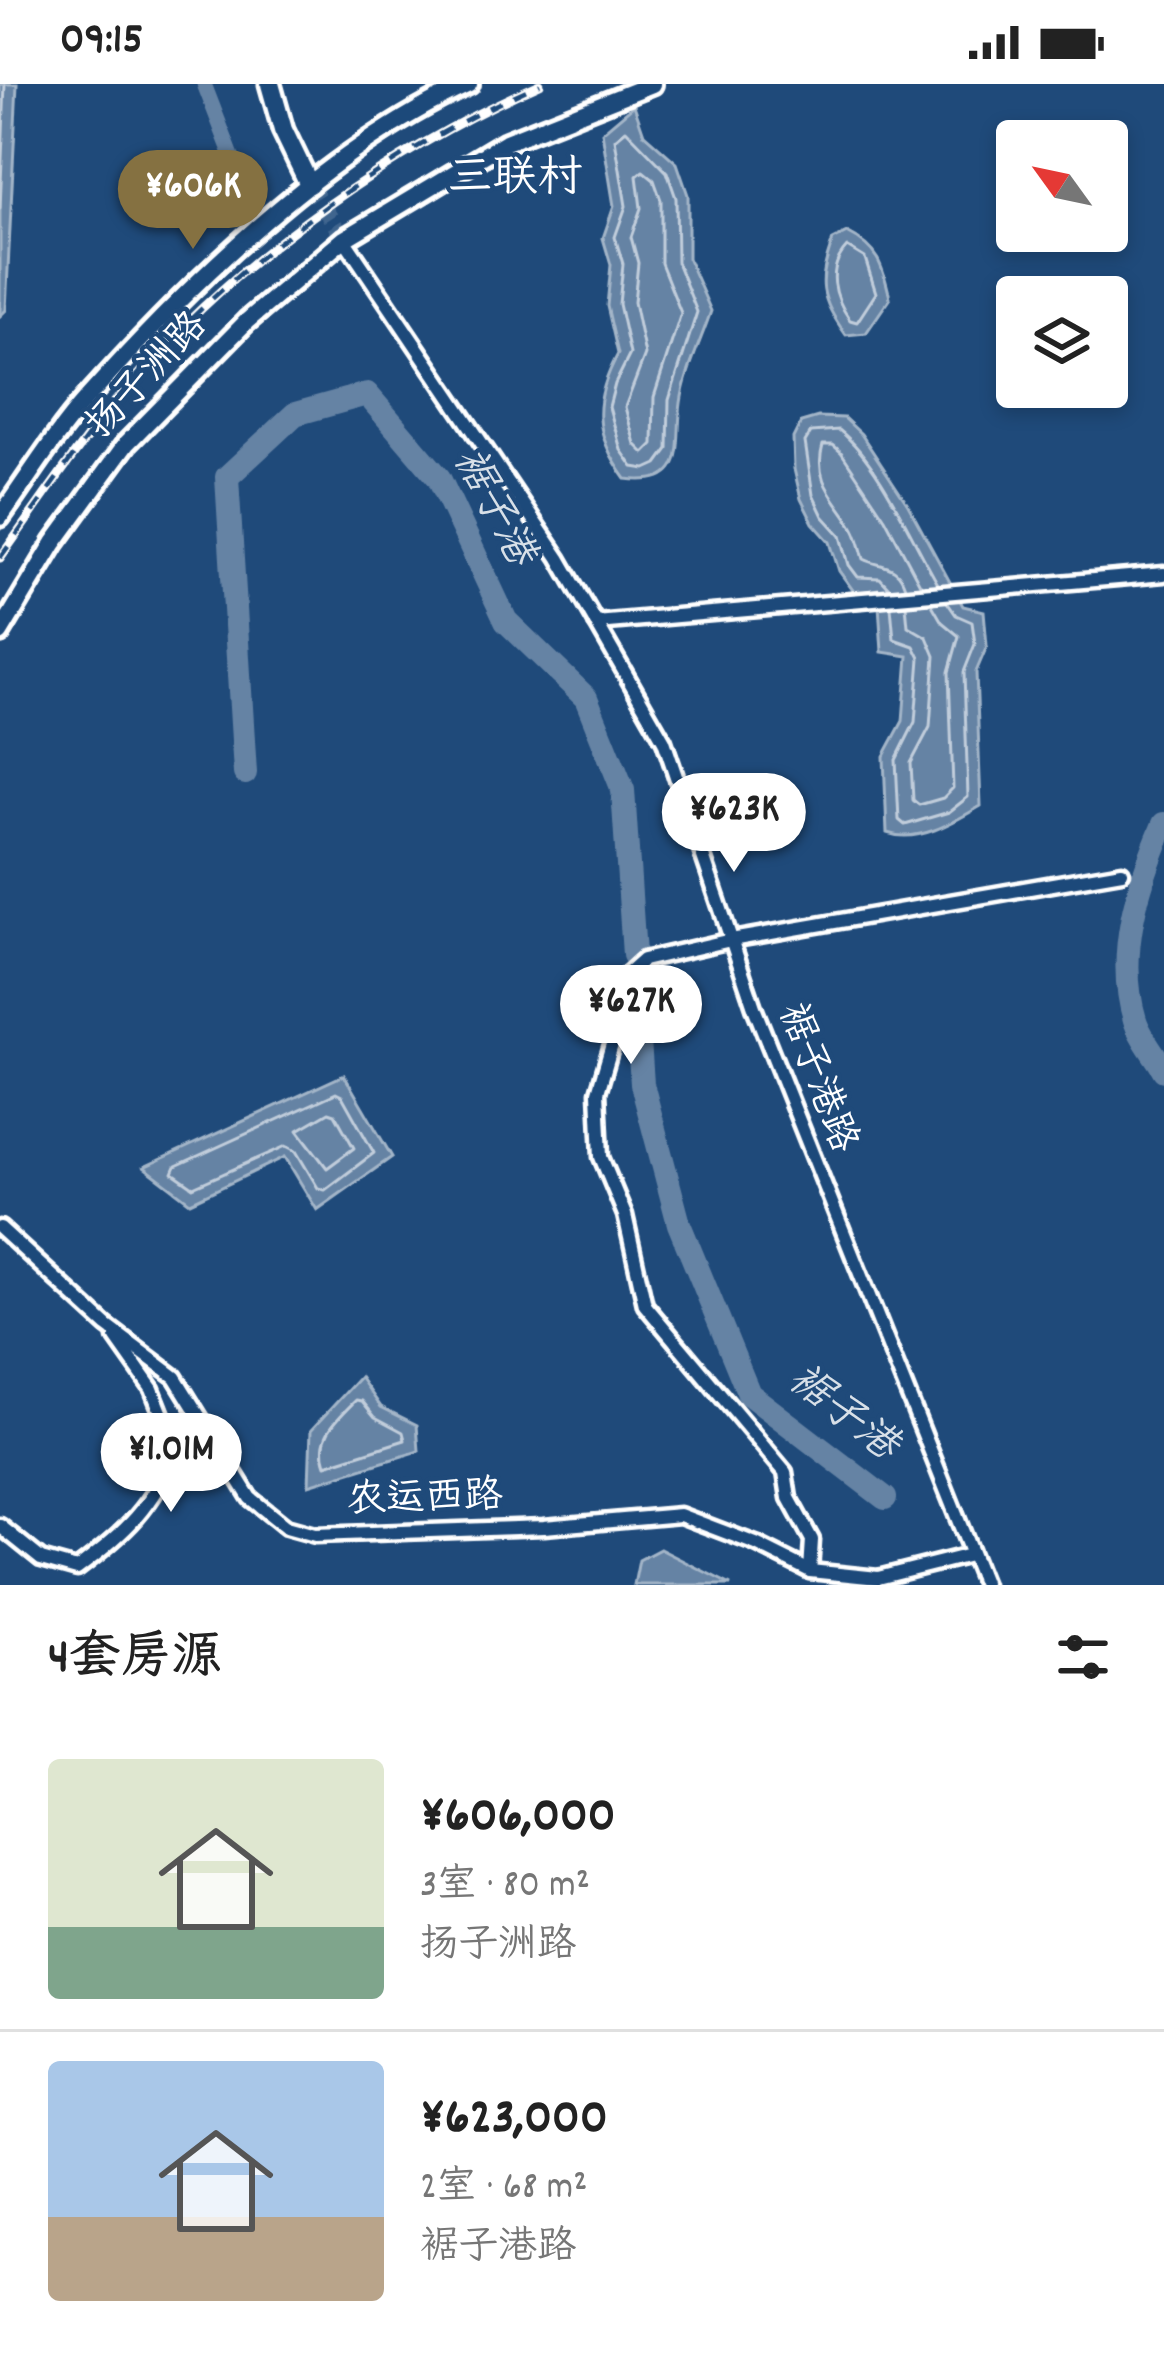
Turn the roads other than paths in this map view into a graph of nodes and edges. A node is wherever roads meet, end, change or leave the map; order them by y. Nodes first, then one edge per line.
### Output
1 (270, 84) edge
2 (469, 84) edge
3 (652, 84) edge
4 (309, 184) junction
5 (344, 239) junction
6 (0, 517) edge
7 (1164, 574) edge
8 (596, 623) junction
9 (0, 632) edge
10 (1122, 872) dead end
11 (731, 940) junction
12 (0, 1228) edge
13 (107, 1326) junction
14 (0, 1526) edge
15 (970, 1555) junction
16 (77, 1569) junction
17 (810, 1571) junction
18 (84, 1585) edge
19 (984, 1585) edge

1 - 4 main road
2 - 4 main road, 扬子洲路
3 - 5 main road, 扬子洲路
4 - 6 main road, 扬子洲路
5 - 8 street, 裾子港路
5 - 9 main road, 扬子洲路
7 - 8 street
8 - 11 street, 裾子港路
10 - 11 street
11 - 15 street, 裾子港路
11 - 17 street
12 - 13 street, 农运西路
13 - 16 street
13 - 17 street, 农运西路
14 - 16 street
15 - 17 street, 农运西路
15 - 19 street, 裾子港路
16 - 18 street

